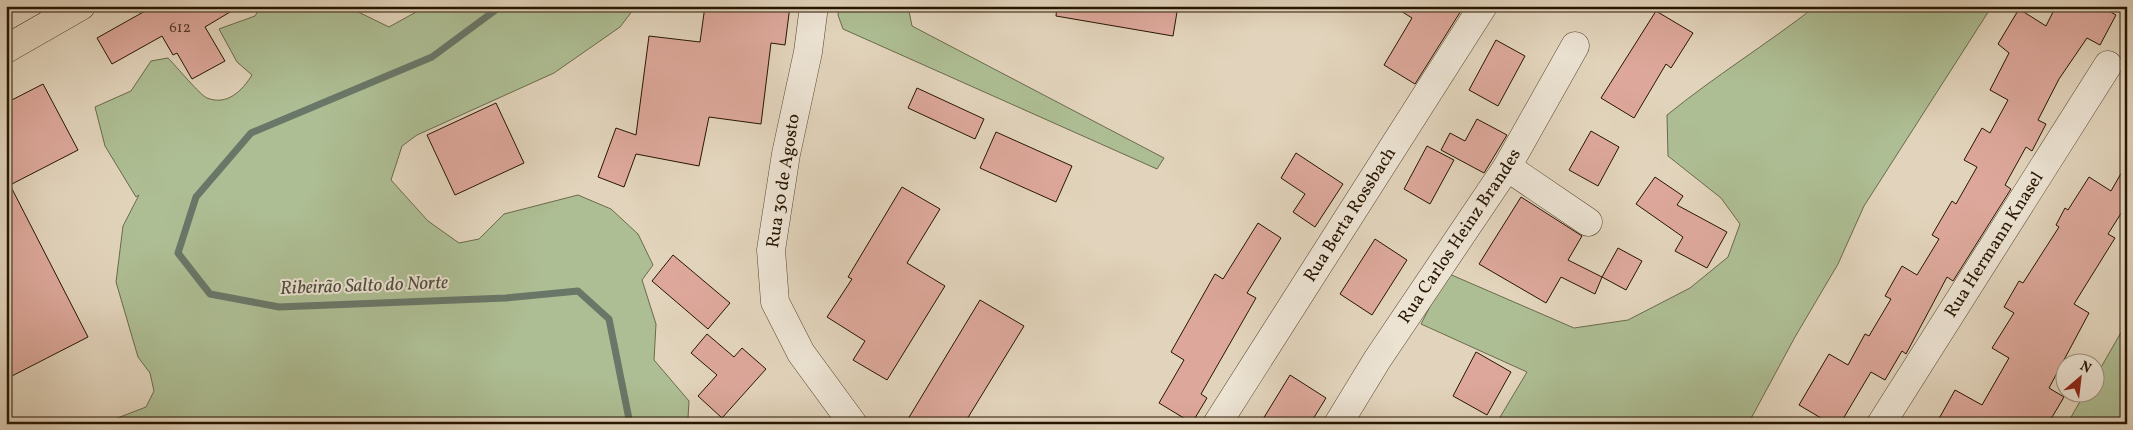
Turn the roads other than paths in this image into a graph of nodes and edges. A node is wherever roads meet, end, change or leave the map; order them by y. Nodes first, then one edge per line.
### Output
1 (81, 6) edge
2 (814, 6) edge
3 (1483, 6) edge
4 (1575, 46) dead end
5 (6, 49) edge
6 (2108, 65) dead end
7 (1507, 167) junction
8 (1588, 222) dead end
9 (853, 424) edge
10 (1217, 424) edge
11 (1338, 424) edge
12 (1881, 424) edge

1 - 5 main road
2 - 9 street, Rua 30 de Agosto
3 - 10 street, Rua Berta Rossbach
4 - 7 street, Rua Carlos Heinz Brandes
6 - 12 street, Rua Hermann Knasel
7 - 8 street
7 - 11 street, Rua Carlos Heinz Brandes

